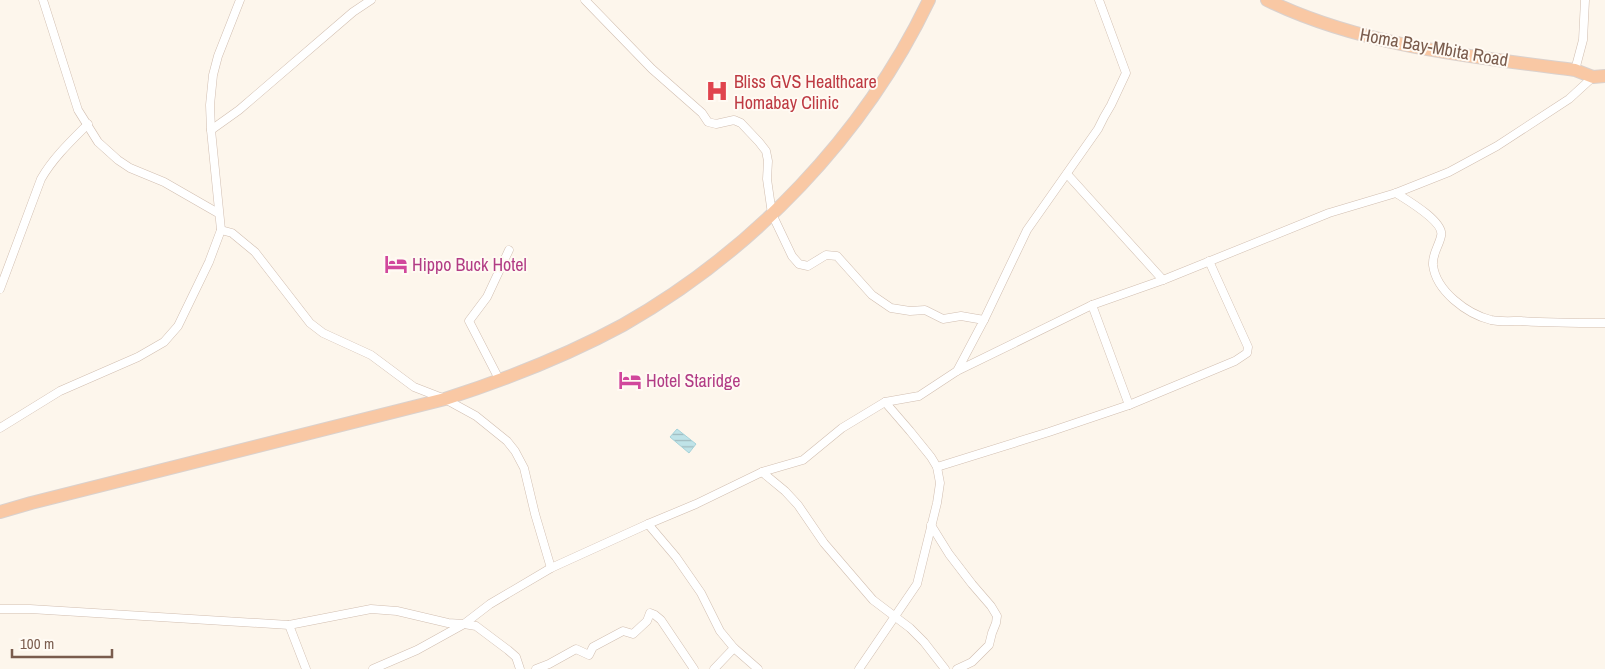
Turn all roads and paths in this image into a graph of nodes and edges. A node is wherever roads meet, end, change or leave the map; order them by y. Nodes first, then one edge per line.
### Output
1 (43, 0) edge
2 (240, 0) edge
3 (371, 0) edge
4 (585, 0) edge
5 (929, 0) edge
6 (1098, 0) edge
7 (1267, 0) edge
8 (1585, 0) edge
9 (1575, 70) junction
10 (1599, 77) edge
11 (88, 124) junction
12 (211, 130) junction
13 (1067, 174) junction
14 (1396, 193) junction
15 (218, 213) junction
16 (772, 214) junction
17 (221, 230) junction
18 (509, 250) dead end
19 (1209, 262) junction
20 (1162, 280) junction
21 (0, 289) edge
22 (1092, 305) junction
23 (984, 320) junction
24 (1605, 323) edge
25 (957, 371) junction
26 (500, 381) junction
27 (446, 399) junction
28 (885, 402) junction
29 (1129, 405) junction
30 (0, 428) edge
31 (937, 467) junction
32 (762, 472) junction
33 (0, 512) edge
34 (648, 524) junction
35 (931, 525) junction
36 (550, 568) junction
37 (0, 609) edge
38 (894, 617) junction
39 (464, 624) junction
40 (290, 625) junction
41 (734, 648) junction
42 (306, 669) edge
43 (373, 669) edge
44 (520, 669) edge
45 (536, 669) edge
46 (694, 669) edge
47 (714, 669) edge
48 (758, 669) edge
49 (859, 669) edge
50 (945, 669) edge
51 (957, 669) edge

1 - 11 street
2 - 12 street
3 - 12 street
4 - 16 street
5 - 16 highway
6 - 13 street
7 - 9 highway, Homa Bay-Mbita Road
8 - 9 street
9 - 10 highway, Homa Bay-Mbita Road
10 - 14 street
11 - 15 street
11 - 21 street
12 - 15 street
13 - 20 street
13 - 23 street
14 - 19 street
14 - 24 street
15 - 17 street
16 - 23 street
16 - 26 highway
17 - 27 street
17 - 30 street
18 - 26 street
19 - 20 street
19 - 29 street
20 - 22 street
22 - 25 street
22 - 29 street
23 - 25 street
25 - 28 street
26 - 27 highway
27 - 33 highway
27 - 36 street
28 - 31 street
28 - 32 street
29 - 31 street
31 - 35 street
32 - 34 street
32 - 38 street
34 - 36 street
34 - 41 street
35 - 38 street
35 - 51 street
36 - 39 street
37 - 40 street
38 - 49 street
38 - 50 street
39 - 40 street
39 - 43 street
39 - 44 street
40 - 42 street
41 - 47 street
41 - 48 street
45 - 46 street

